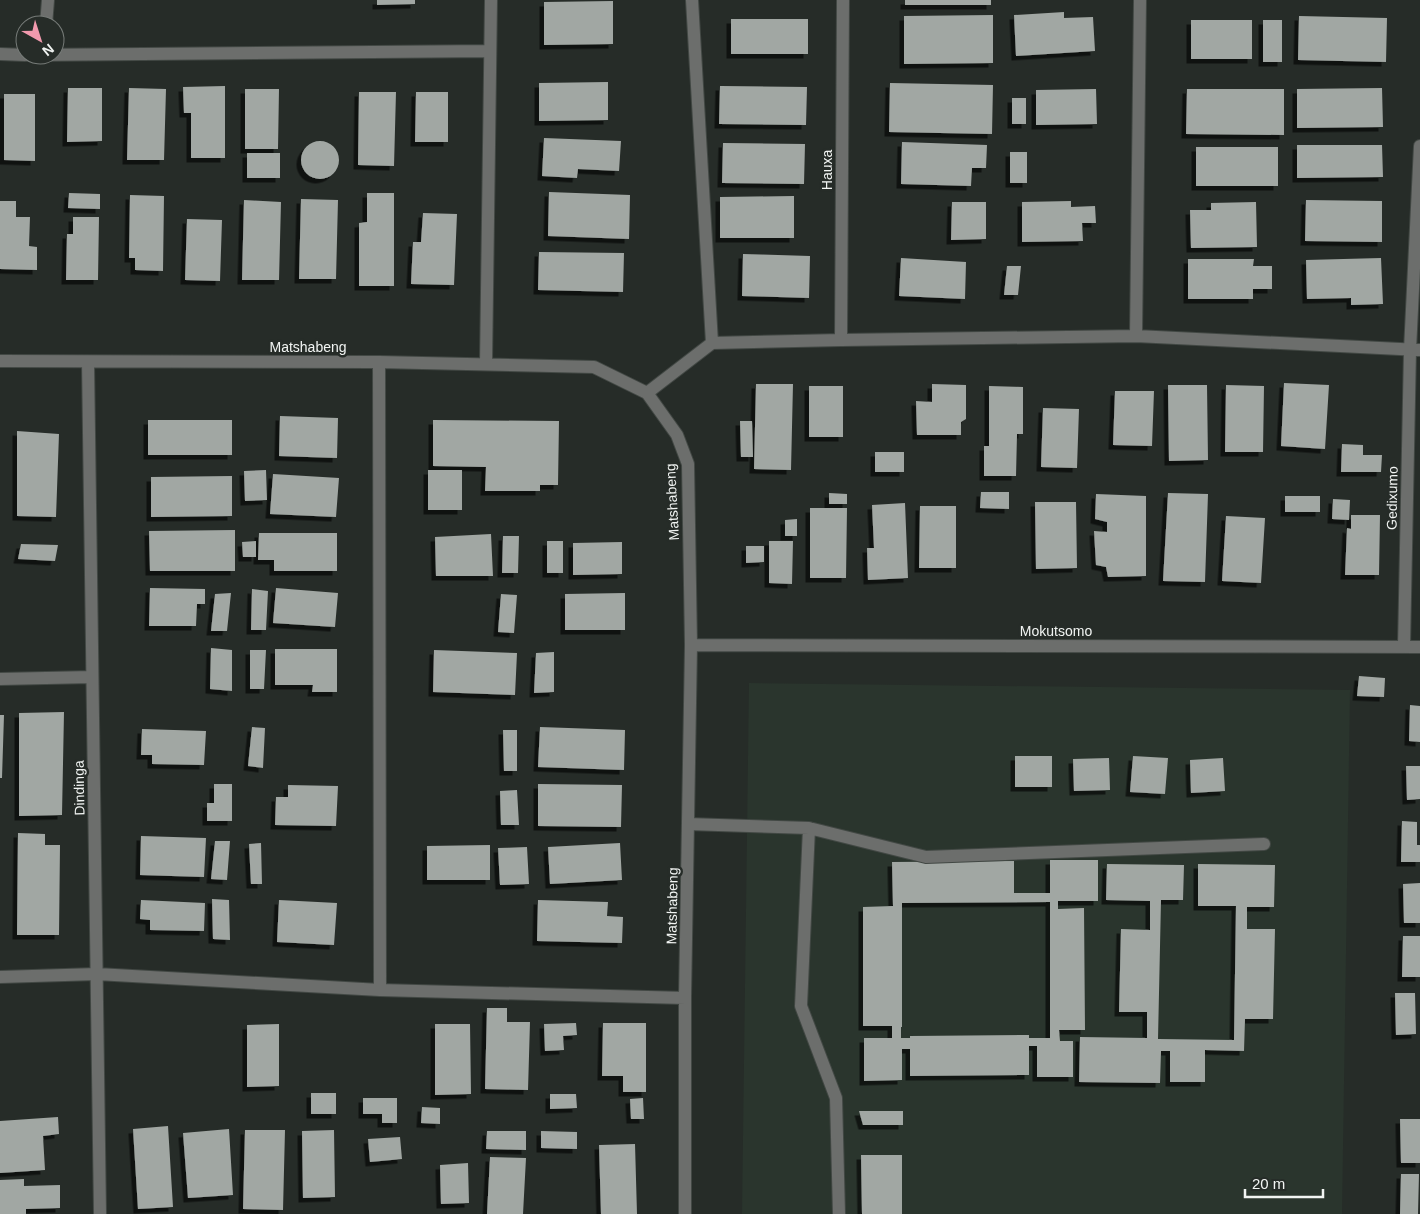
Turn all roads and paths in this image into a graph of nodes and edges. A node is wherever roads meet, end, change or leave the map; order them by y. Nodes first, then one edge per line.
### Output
1 (48, 0) edge
2 (491, 0) edge
3 (692, 0) edge
4 (843, 0) edge
5 (1140, 0) edge
6 (47, 15) edge
7 (490, 51) junction
8 (0, 54) edge
9 (15, 55) edge
10 (65, 55) edge
11 (1420, 146) edge
12 (1136, 336) junction
13 (841, 340) junction
14 (712, 344) junction
15 (1415, 350) edge
16 (0, 361) edge
17 (88, 362) junction
18 (378, 362) junction
19 (486, 364) junction
20 (647, 393) junction
21 (691, 645) junction
22 (1404, 647) junction
23 (1420, 647) edge
24 (92, 677) junction
25 (0, 679) edge
26 (688, 824) junction
27 (809, 828) junction
28 (1264, 844) dead end
29 (97, 974) junction
30 (0, 977) edge
31 (380, 990) junction
32 (685, 998) junction
33 (100, 1214) edge
34 (685, 1214) edge
35 (839, 1214) edge

1 - 6 street
2 - 7 street
3 - 14 street
4 - 13 street, Hauxa
5 - 12 street
7 - 10 street
7 - 19 street
8 - 9 street
11 - 15 street, Gedixumo
12 - 13 street
12 - 15 street
13 - 14 street
14 - 20 street
15 - 22 street, Gedixumo
16 - 17 street, Matshabeng
17 - 18 street, Matshabeng
17 - 24 street, Dindinga
18 - 19 street, Matshabeng
18 - 31 street
19 - 20 street, Matshabeng
20 - 21 street, Matshabeng
21 - 22 street, Mokutsomo
21 - 26 street, Matshabeng
22 - 23 street, Mokutsomo
24 - 25 street
24 - 29 street, Dindinga
26 - 27 street
26 - 32 street, Matshabeng
27 - 28 street
27 - 35 street
29 - 30 street
29 - 31 street
29 - 33 street, Dindinga
31 - 32 street
32 - 34 street, Matshabeng

